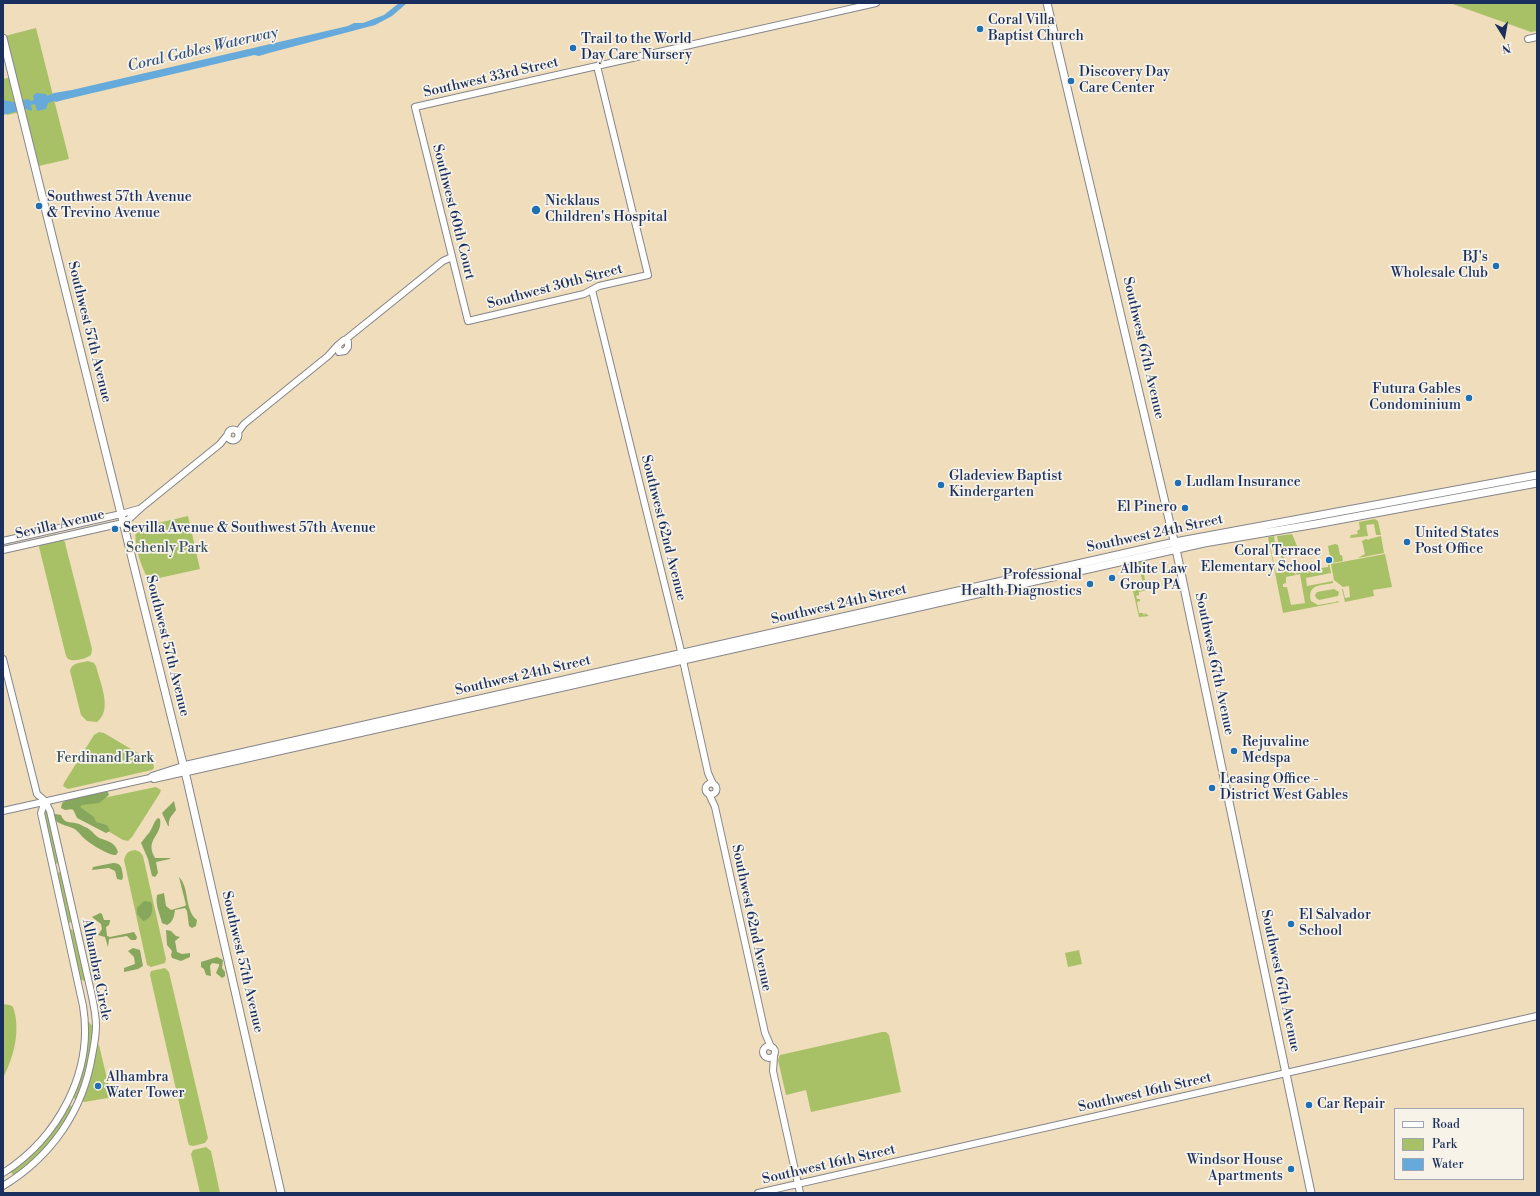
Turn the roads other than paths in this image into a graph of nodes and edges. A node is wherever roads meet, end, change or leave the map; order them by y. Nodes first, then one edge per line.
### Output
1 (876, 3) edge
2 (1047, 3) edge
3 (1537, 37) edge
4 (3, 38) edge
5 (1528, 39) dead end
6 (597, 66) junction
7 (415, 107) joint
8 (452, 257) junction
9 (592, 290) junction
10 (468, 322) joint
11 (347, 341) junction
12 (338, 345) junction
13 (340, 352) junction
14 (328, 356) junction
15 (237, 431) junction
16 (230, 437) junction
17 (1537, 475) edge
18 (1537, 483) edge
19 (141, 508) junction
20 (121, 514) junction
21 (123, 523) junction
22 (1238, 533) junction
23 (3, 541) edge
24 (1176, 546) junction
25 (3, 550) edge
26 (682, 657) junction
27 (3, 659) edge
28 (184, 769) junction
29 (710, 784) junction
30 (712, 793) junction
31 (45, 802) junction
32 (3, 811) edge
33 (84, 1014) junction
34 (1537, 1016) edge
35 (96, 1028) junction
36 (768, 1048) junction
37 (770, 1057) junction
38 (1285, 1073) junction
39 (3, 1174) edge
40 (798, 1184) junction
41 (3, 1186) edge
42 (281, 1193) edge
43 (758, 1193) edge
44 (800, 1193) edge
45 (1311, 1193) edge

1 - 6 street, Southwest 33rd Street
2 - 24 main road, Southwest 67th Avenue
3 - 5 street
4 - 20 main road, Southwest 57th Avenue
6 - 7 street, Southwest 33rd Street
6 - 9 street, Southwest 30th Street
7 - 8 street, Southwest 60th Court
8 - 10 street, Southwest 60th Court
8 - 11 street
9 - 10 street, Southwest 30th Street
9 - 26 street, Southwest 62nd Avenue
11 - 12 street
11 - 13 street
12 - 13 street
12 - 14 street
13 - 14 street
14 - 15 street
15 - 16 street
15 - 16 street
16 - 19 street
17 - 22 main road, Southwest 24th Street
18 - 22 main road, Southwest 24th Street
19 - 20 street, Sevilla Avenue
19 - 21 street
20 - 21 main road, Southwest 57th Avenue
20 - 23 street, Sevilla Avenue
21 - 25 street, Sevilla Avenue
21 - 28 main road, Southwest 57th Avenue
22 - 24 main road, Southwest 24th Street
24 - 26 main road, Southwest 24th Street
24 - 38 main road, Southwest 67th Avenue
26 - 28 main road, Southwest 24th Street
26 - 29 street, Southwest 62nd Avenue
27 - 31 street, Alhambra Circle
28 - 31 street, Southwest 24th Street
28 - 42 main road, Southwest 57th Avenue
29 - 30 street
29 - 30 street
30 - 36 street, Southwest 62nd Avenue
31 - 32 street, Southwest 24th Street
31 - 33 street, Alhambra Circle
31 - 35 street, Alhambra Circle
33 - 35 street
33 - 39 street, Alhambra Circle
34 - 38 street, Southwest 16th Street
35 - 41 street, Alhambra Circle
36 - 37 street
36 - 37 street
37 - 40 street
38 - 40 street, Southwest 16th Street
38 - 45 main road, Southwest 67th Avenue
40 - 43 street, Southwest 16th Street
40 - 44 street

